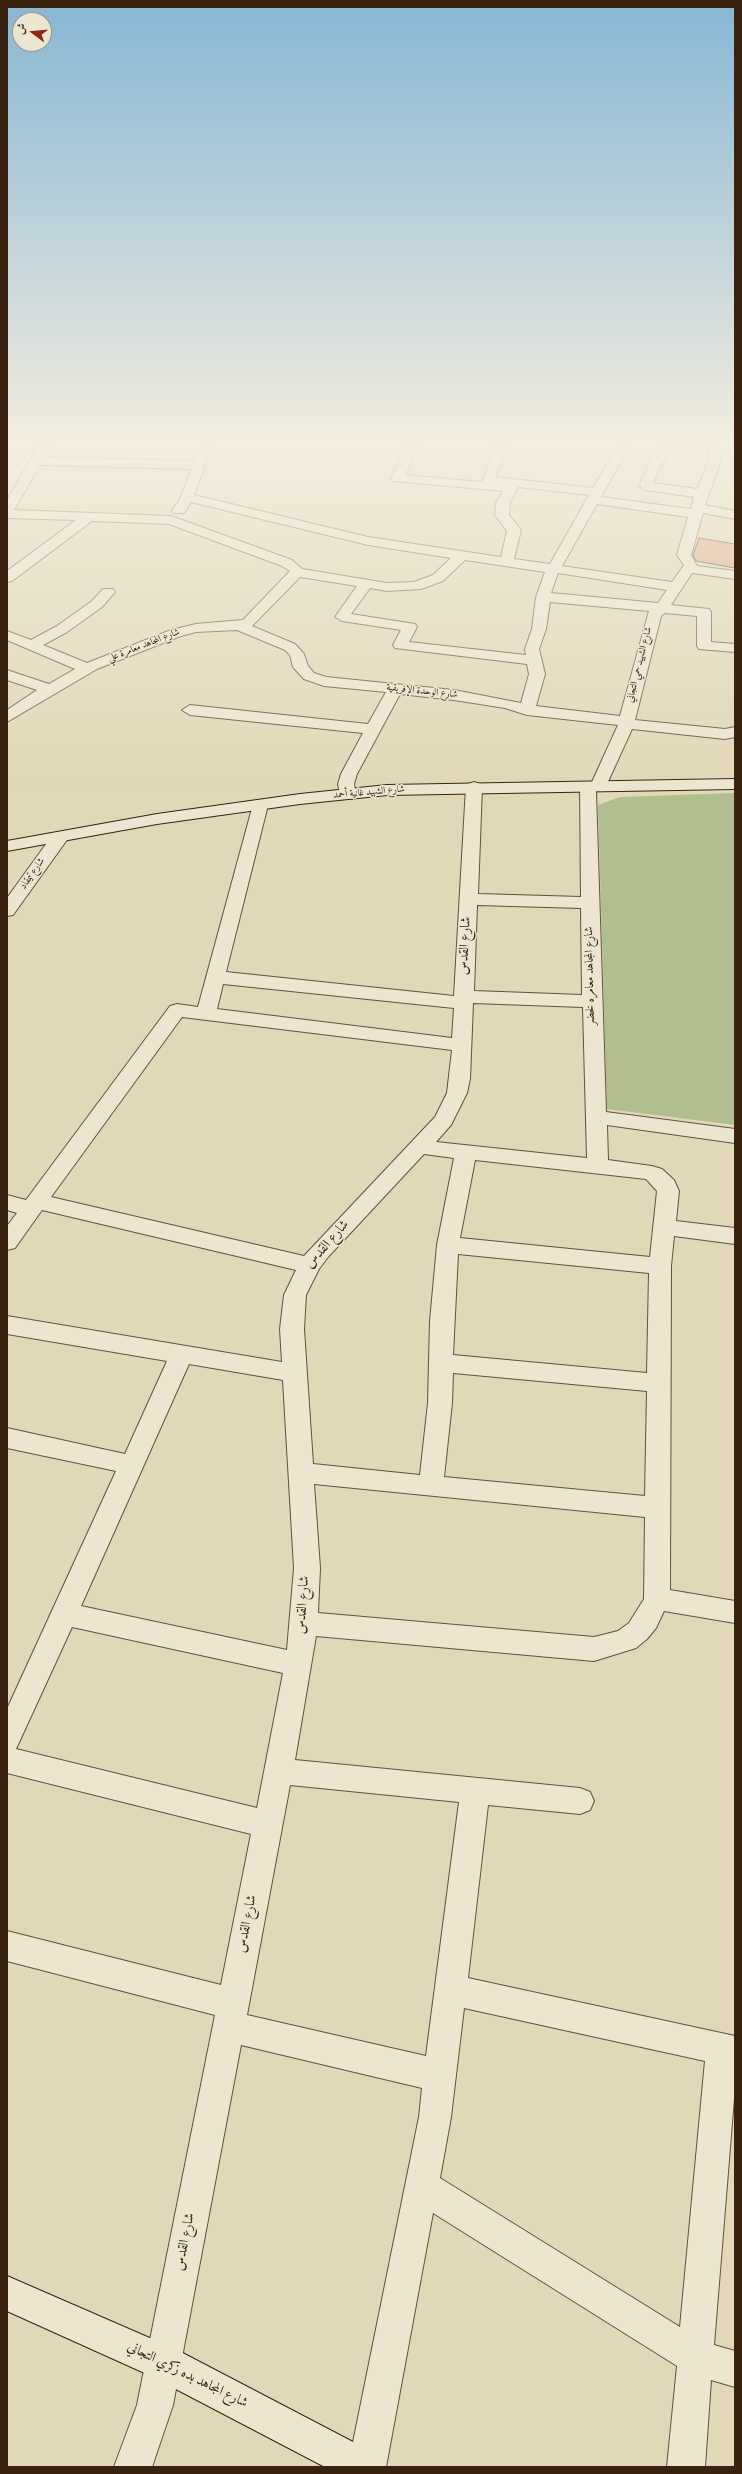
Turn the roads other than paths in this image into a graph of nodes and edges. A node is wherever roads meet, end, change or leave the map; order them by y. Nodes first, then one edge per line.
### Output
1 (37, 555) edge
2 (267, 555) edge
3 (461, 555) edge
4 (474, 555) edge
5 (508, 555) edge
6 (561, 555) edge
7 (684, 555) edge
8 (507, 560) junction
9 (553, 568) junction
10 (690, 569) junction
11 (297, 572) junction
12 (735, 575) edge
13 (7, 578) edge
14 (366, 584) junction
15 (677, 587) junction
16 (108, 592) dead end
17 (543, 597) junction
18 (662, 608) junction
19 (239, 626) junction
20 (7, 635) edge
21 (32, 645) junction
22 (735, 648) edge
23 (533, 660) junction
24 (86, 668) junction
25 (7, 675) edge
26 (50, 689) junction
27 (395, 689) junction
28 (190, 710) dead end
29 (527, 710) junction
30 (7, 717) edge
31 (626, 722) junction
32 (735, 722) edge
33 (735, 727) edge
34 (372, 729) junction
35 (735, 732) edge
36 (735, 784) edge
37 (593, 786) junction
38 (474, 787) junction
39 (348, 794) junction
40 (260, 805) junction
41 (60, 837) junction
42 (7, 846) edge
43 (468, 899) junction
44 (590, 903) junction
45 (7, 911) edge
46 (215, 977) junction
47 (464, 1000) junction
48 (592, 1000) junction
49 (206, 1013) junction
50 (461, 1045) junction
51 (596, 1117) junction
52 (735, 1136) edge
53 (420, 1147) junction
54 (466, 1152) junction
55 (598, 1166) junction
56 (7, 1202) edge
57 (33, 1205) junction
58 (663, 1226) junction
59 (735, 1236) edge
60 (7, 1242) edge
61 (448, 1246) junction
62 (309, 1265) junction
63 (660, 1266) junction
64 (7, 1325) edge
65 (182, 1354) junction
66 (441, 1363) junction
67 (295, 1373) junction
68 (659, 1383) junction
69 (7, 1438) edge
70 (132, 1465) junction
71 (302, 1473) junction
72 (431, 1486) junction
73 (658, 1508) junction
74 (657, 1598) junction
75 (735, 1612) edge
76 (64, 1614) junction
77 (304, 1623) junction
78 (298, 1664) junction
79 (7, 1740) edge
80 (7, 1760) edge
81 (278, 1771) junction
82 (475, 1791) junction
83 (580, 1801) dead end
84 (268, 1824) junction
85 (7, 1946) edge
86 (451, 1990) junction
87 (230, 2015) junction
88 (729, 2051) edge
89 (441, 2076) junction
90 (422, 2186) junction
91 (7, 2293) edge
92 (695, 2357) junction
93 (162, 2362) junction
94 (735, 2369) edge
95 (133, 2467) edge
96 (363, 2467) edge
97 (367, 2467) edge
98 (686, 2467) edge

1 - 13 street
2 - 11 street
3 - 14 street
4 - 8 street
5 - 8 street
6 - 9 street
7 - 10 street
8 - 9 street
9 - 15 street
9 - 17 street
10 - 12 street
10 - 15 street, شارع الشهيد حمي التجاني
11 - 14 street
11 - 19 street
14 - 23 street
15 - 18 street, شارع الشهيد حمي التجاني
16 - 21 street
17 - 18 street
17 - 23 street
18 - 22 street
18 - 31 street, شارع الشهيد حمي التجاني
19 - 24 street, شارع المجاهد معامرة علي
19 - 27 street, شارع الوحدة الإفريقية
20 - 21 street
21 - 24 street
23 - 29 street
24 - 26 street, شارع المجاهد معامرة علي
25 - 26 street
26 - 30 street, شارع المجاهد معامرة علي
27 - 29 street, شارع الوحدة الإفريقية
27 - 34 street
28 - 34 street
29 - 31 street, شارع الوحدة الإفريقية
31 - 35 street, شارع الوحدة الإفريقية
31 - 37 street, شارع الشهيد حمي التجاني
32 - 33 street
34 - 39 street
36 - 37 street, شارع الشهيد غانية أحمد
37 - 38 street, شارع الشهيد غانية أحمد
37 - 44 street, شارع المجاهد معامره لخضر
38 - 39 street, شارع الشهيد غانية أحمد
38 - 43 street, شارع القدس
39 - 40 street, شارع الشهيد غانية أحمد
40 - 41 street, شارع الشهيد غانية أحمد
40 - 46 street
41 - 42 street, شارع الشهيد غانية أحمد
41 - 45 street, شارع تيمقاد
43 - 44 street
43 - 47 street, شارع القدس
44 - 48 street, شارع المجاهد معامره لخضر
46 - 47 street
46 - 49 street
47 - 48 street
47 - 50 street, شارع القدس
48 - 51 street, شارع المجاهد معامره لخضر
49 - 50 street
49 - 57 street
50 - 53 street, شارع القدس
51 - 52 street
51 - 55 street, شارع المجاهد معامره لخضر
53 - 54 street
53 - 62 street, شارع القدس
54 - 55 street
54 - 61 street
55 - 58 street
56 - 57 street
57 - 60 street
57 - 62 street
58 - 59 street
58 - 63 street
61 - 63 street
61 - 66 street
62 - 67 street, شارع القدس
63 - 68 street
64 - 65 street
65 - 67 street
65 - 70 street
66 - 68 street
66 - 72 street
67 - 71 street, شارع القدس
68 - 73 street
69 - 70 street
70 - 76 street
71 - 72 street
71 - 77 street, شارع القدس
72 - 73 street
73 - 74 street
74 - 75 street
74 - 77 street
76 - 78 street
76 - 79 street
77 - 78 street, شارع القدس
78 - 81 street, شارع القدس
80 - 84 street
81 - 82 street
81 - 84 street, شارع القدس
82 - 83 street
82 - 86 street
84 - 87 street, شارع القدس
85 - 87 street
86 - 88 street
86 - 89 street
87 - 89 street
87 - 93 street, شارع القدس
88 - 92 street
89 - 90 street
90 - 92 street
90 - 97 street
91 - 93 street, شارع المجاهد بده زكري التجاني
92 - 94 street
92 - 98 street
93 - 95 street, شارع القدس
93 - 96 street, شارع المجاهد بده زكري التجاني

